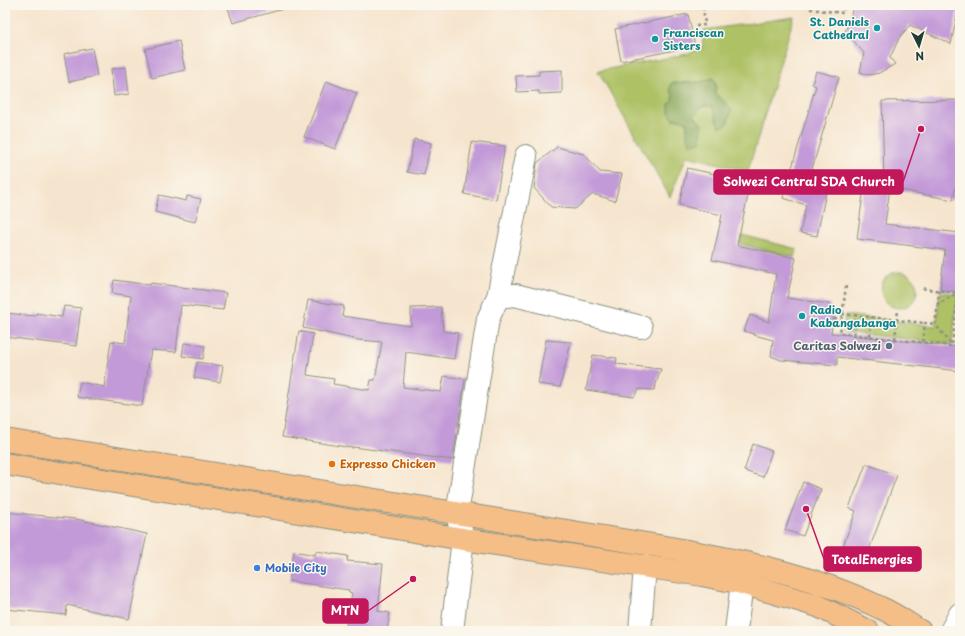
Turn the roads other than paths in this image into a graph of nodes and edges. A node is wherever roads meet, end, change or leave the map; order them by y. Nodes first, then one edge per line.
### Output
1 (526, 156) dead end
2 (498, 296) junction
3 (641, 327) dead end
4 (5, 440) edge
5 (5, 464) edge
6 (457, 514) junction
7 (463, 539) junction
8 (646, 566) junction
9 (742, 583) junction
10 (960, 614) edge
11 (452, 631) edge
12 (640, 631) edge
13 (736, 631) edge
14 (868, 631) edge
15 (920, 631) edge
16 (951, 631) edge

1 - 2 street
2 - 3 street
2 - 6 street
4 - 6 highway
5 - 7 highway
6 - 7 street
6 - 15 highway
7 - 8 highway
7 - 11 street
8 - 9 highway
8 - 12 street
9 - 13 street
9 - 14 highway
10 - 16 street

